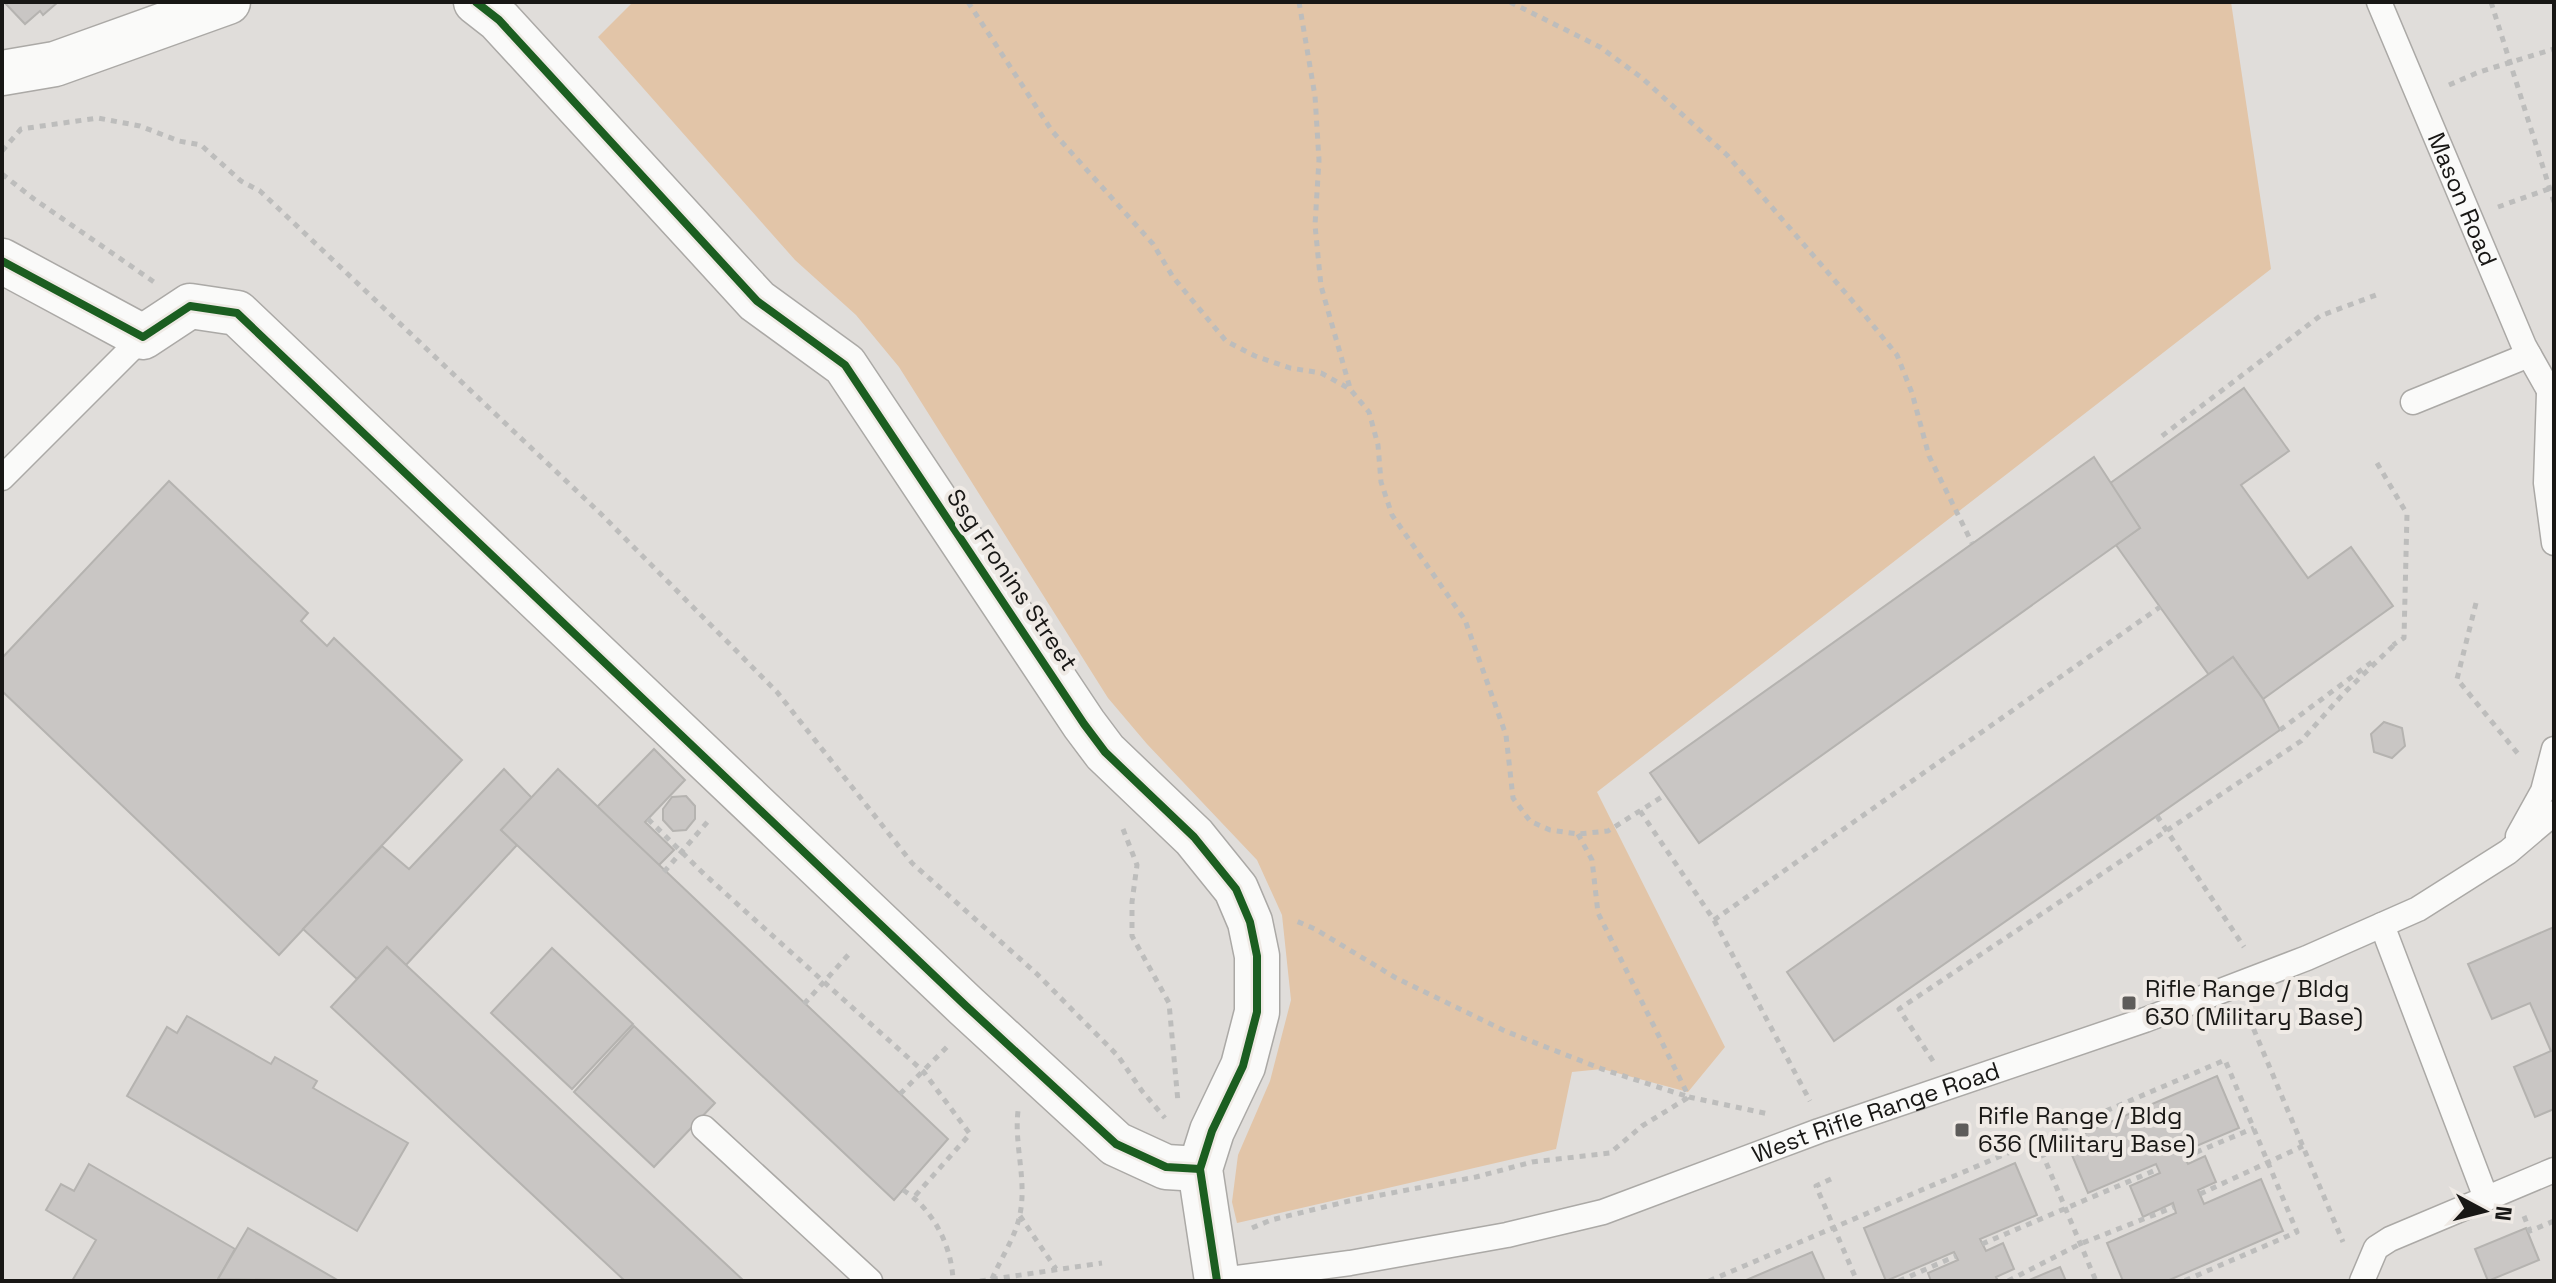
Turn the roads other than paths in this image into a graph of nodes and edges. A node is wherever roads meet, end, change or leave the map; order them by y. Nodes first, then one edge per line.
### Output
1 (228, 2) edge
2 (476, 2) edge
3 (2379, 2) edge
4 (2, 73) edge
5 (2, 261) edge
6 (143, 337) junction
7 (2529, 355) junction
8 (2551, 396) edge
9 (2413, 402) dead end
10 (2, 478) edge
11 (2554, 543) edge
12 (2554, 749) edge
13 (2554, 813) edge
14 (2508, 852) junction
15 (2382, 925) junction
16 (704, 1128) dead end
17 (1200, 1169) junction
18 (2554, 1170) edge
19 (2486, 1198) junction
20 (2364, 1274) edge
21 (870, 1281) edge
22 (1215, 1281) edge

1 - 4 street
2 - 17 street, Ssg Fronins Street
3 - 7 lane, Mason Road
5 - 6 street
6 - 10 lane
6 - 17 street
7 - 8 lane, Mason Road
7 - 9 lane
8 - 11 lane, Mason Road
12 - 14 lane
13 - 14 lane, West Rifle Range Road
14 - 15 lane, West Rifle Range Road
15 - 19 lane
15 - 22 lane, West Rifle Range Road
16 - 21 lane
17 - 22 street, Ssg Fronins Street
18 - 19 lane
19 - 20 lane

